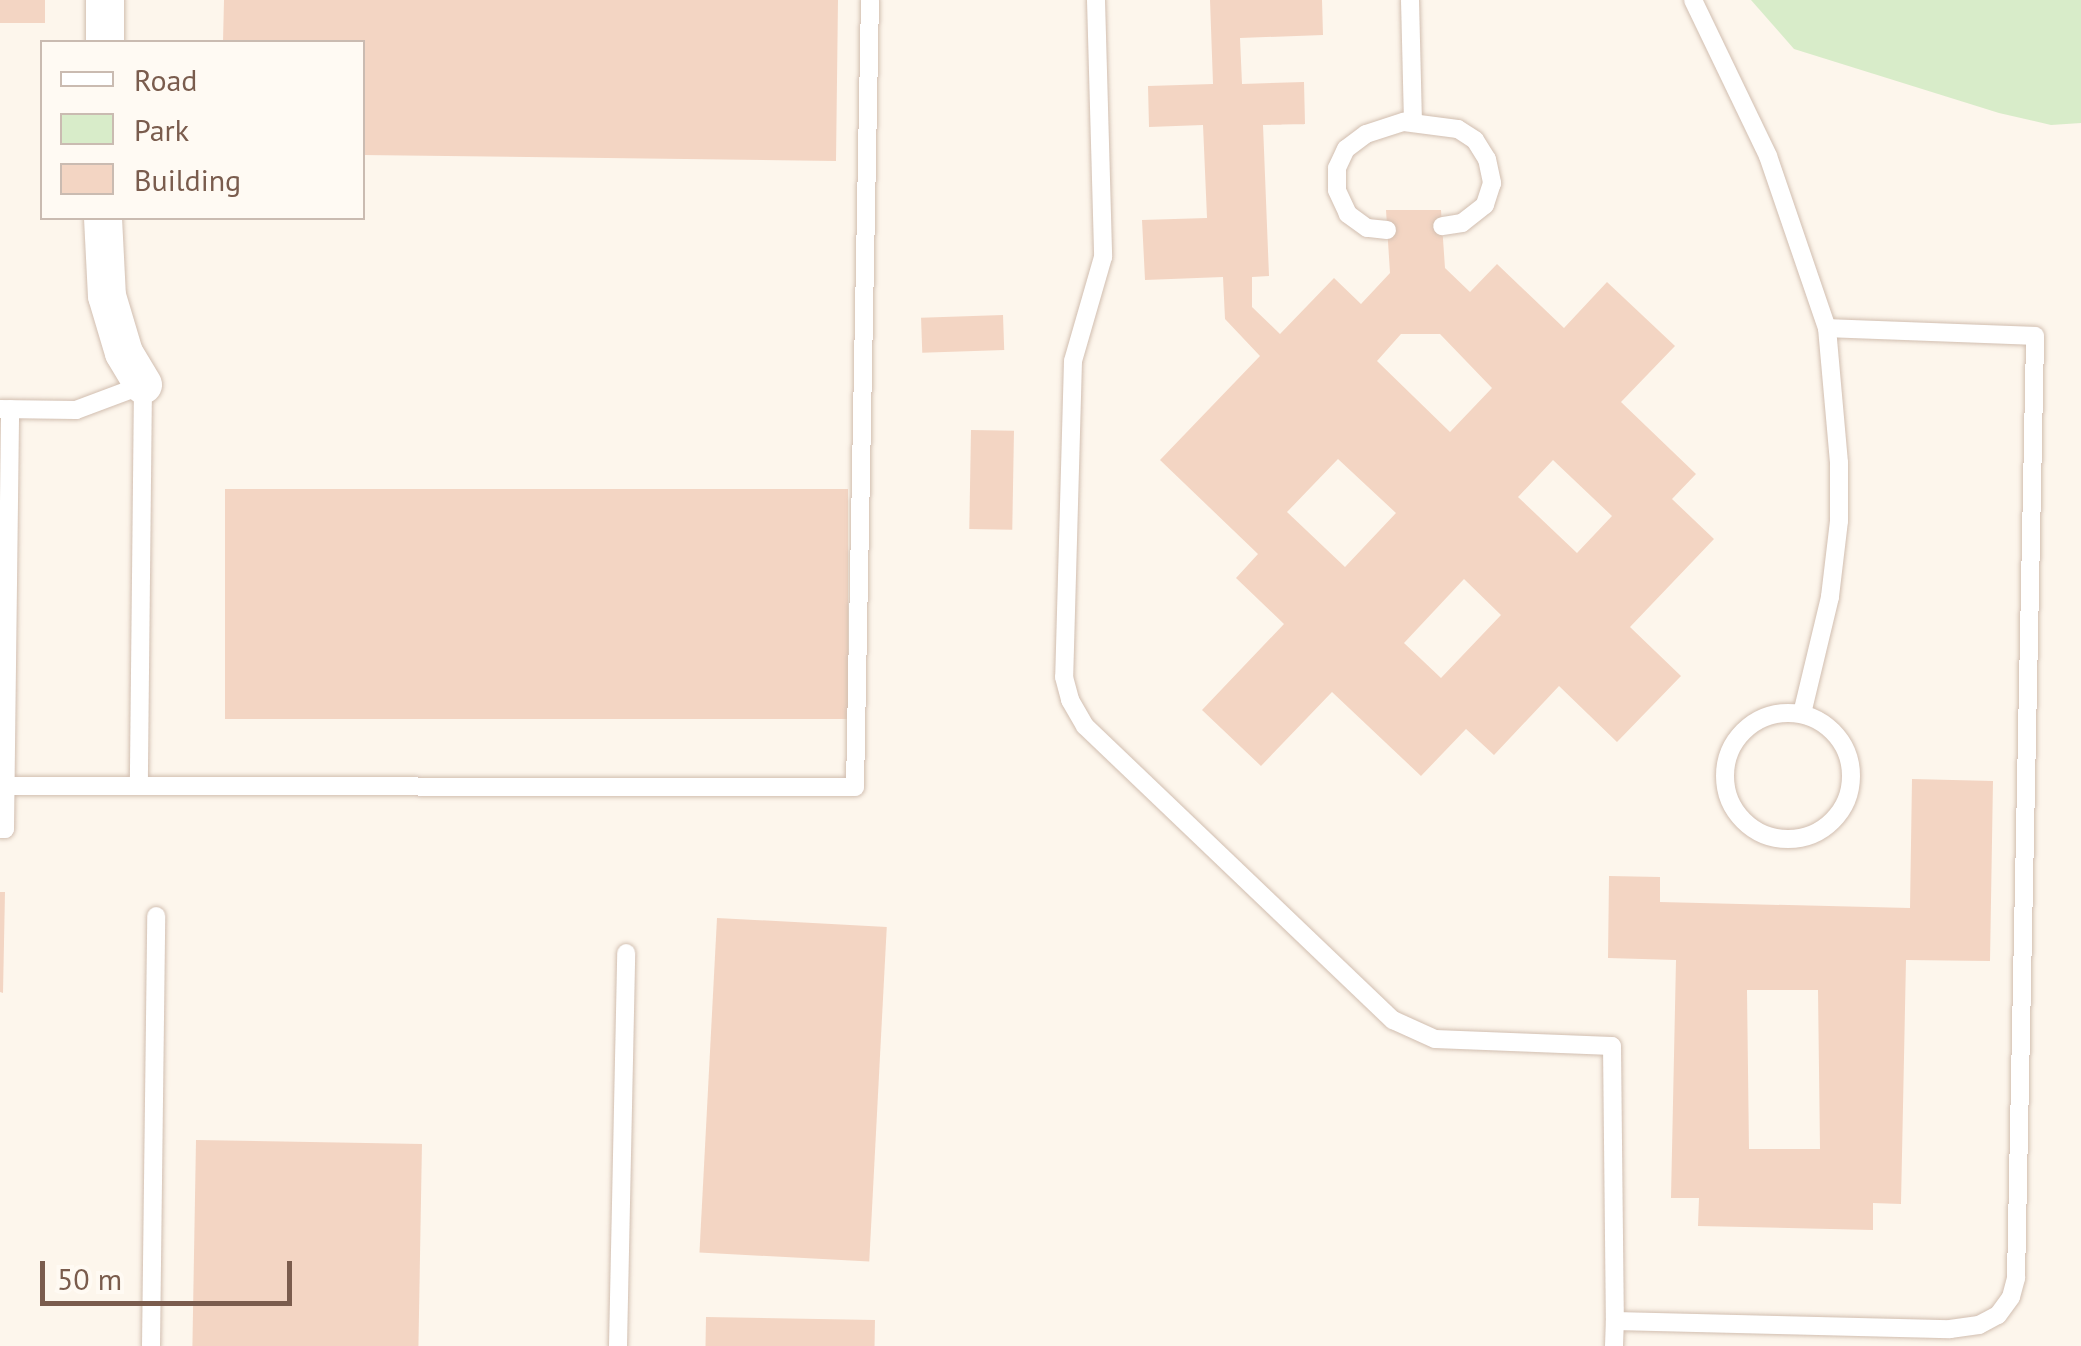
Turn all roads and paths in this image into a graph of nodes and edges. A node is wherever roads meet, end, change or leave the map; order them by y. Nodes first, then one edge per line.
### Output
1 (105, 0) edge
2 (870, 0) edge
3 (1096, 0) edge
4 (1410, 0) edge
5 (1692, 0) edge
6 (105, 40) edge
7 (1413, 122) junction
8 (103, 220) edge
9 (1442, 226) dead end
10 (1387, 230) dead end
11 (1828, 328) junction
12 (144, 386) junction
13 (5, 409) edge
14 (1802, 714) junction
15 (5, 786) junction
16 (139, 786) junction
17 (0, 829) edge
18 (156, 916) dead end
19 (626, 953) dead end
20 (1615, 1321) junction
21 (151, 1346) edge
22 (618, 1346) edge
23 (1614, 1346) edge

1 - 6 street
2 - 16 lane
3 - 20 lane
4 - 7 lane
5 - 11 lane
7 - 9 lane
7 - 10 lane
8 - 12 street
11 - 14 lane
11 - 20 lane
12 - 13 lane
12 - 16 lane
13 - 15 lane
14 - 14 lane
15 - 16 lane
15 - 17 lane
18 - 21 lane
19 - 22 lane
20 - 23 lane

